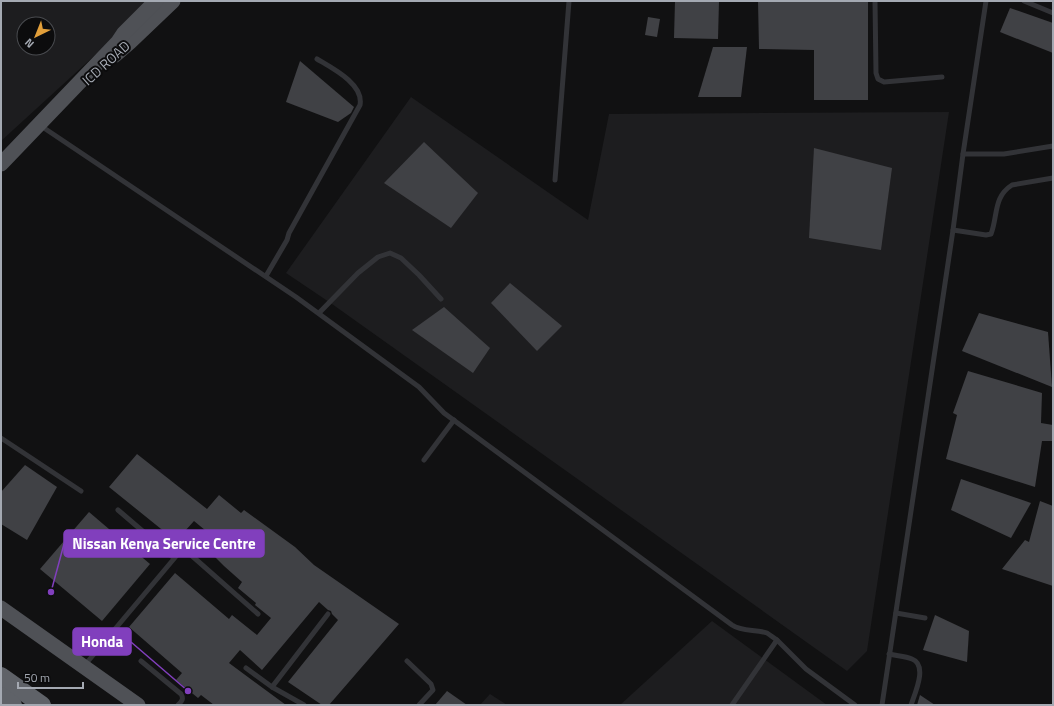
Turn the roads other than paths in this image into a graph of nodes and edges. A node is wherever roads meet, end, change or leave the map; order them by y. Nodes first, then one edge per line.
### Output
1 (156, 1) edge
2 (173, 1) edge
3 (569, 1) edge
4 (875, 1) edge
5 (986, 1) edge
6 (1024, 1) edge
7 (1053, 12) edge
8 (317, 59) dead end
9 (942, 77) dead end
10 (38, 124) junction
11 (1053, 146) edge
12 (963, 154) junction
13 (1, 164) edge
14 (1053, 178) edge
15 (555, 180) dead end
16 (953, 230) junction
17 (266, 276) junction
18 (441, 299) dead end
19 (319, 314) junction
20 (454, 420) junction
21 (1, 438) edge
22 (424, 460) dead end
23 (81, 491) dead end
24 (118, 510) dead end
25 (174, 558) junction
26 (1, 608) edge
27 (896, 613) junction
28 (258, 614) dead end
29 (328, 614) dead end
30 (926, 618) dead end
31 (777, 640) junction
32 (890, 654) junction
33 (141, 661) dead end
34 (407, 661) dead end
35 (83, 666) junction
36 (246, 668) dead end
37 (1, 676) edge
38 (272, 687) junction
39 (1, 696) edge
40 (13, 705) edge
41 (42, 705) edge
42 (138, 705) edge
43 (178, 705) edge
44 (304, 705) edge
45 (419, 705) edge
46 (732, 705) edge
47 (855, 705) edge
48 (882, 705) edge
49 (911, 705) edge

1 - 10 main road, ICD ROAD
2 - 10 main road, ICD ROAD
3 - 15 lane
4 - 9 lane
5 - 12 lane
6 - 7 lane
8 - 17 lane
10 - 13 main road, ICD ROAD
10 - 17 lane
11 - 12 lane
12 - 16 lane
14 - 16 lane
16 - 27 lane
17 - 19 lane
18 - 19 lane
19 - 20 lane
20 - 22 lane
20 - 31 lane
21 - 23 lane
24 - 25 lane
25 - 28 lane
25 - 35 lane
26 - 35 main road
27 - 30 lane
27 - 32 lane
29 - 38 lane
31 - 46 lane
31 - 47 lane
32 - 48 lane
32 - 49 lane
33 - 43 lane
34 - 45 lane
35 - 42 main road
36 - 38 lane
37 - 41 highway
38 - 44 lane
39 - 40 highway

